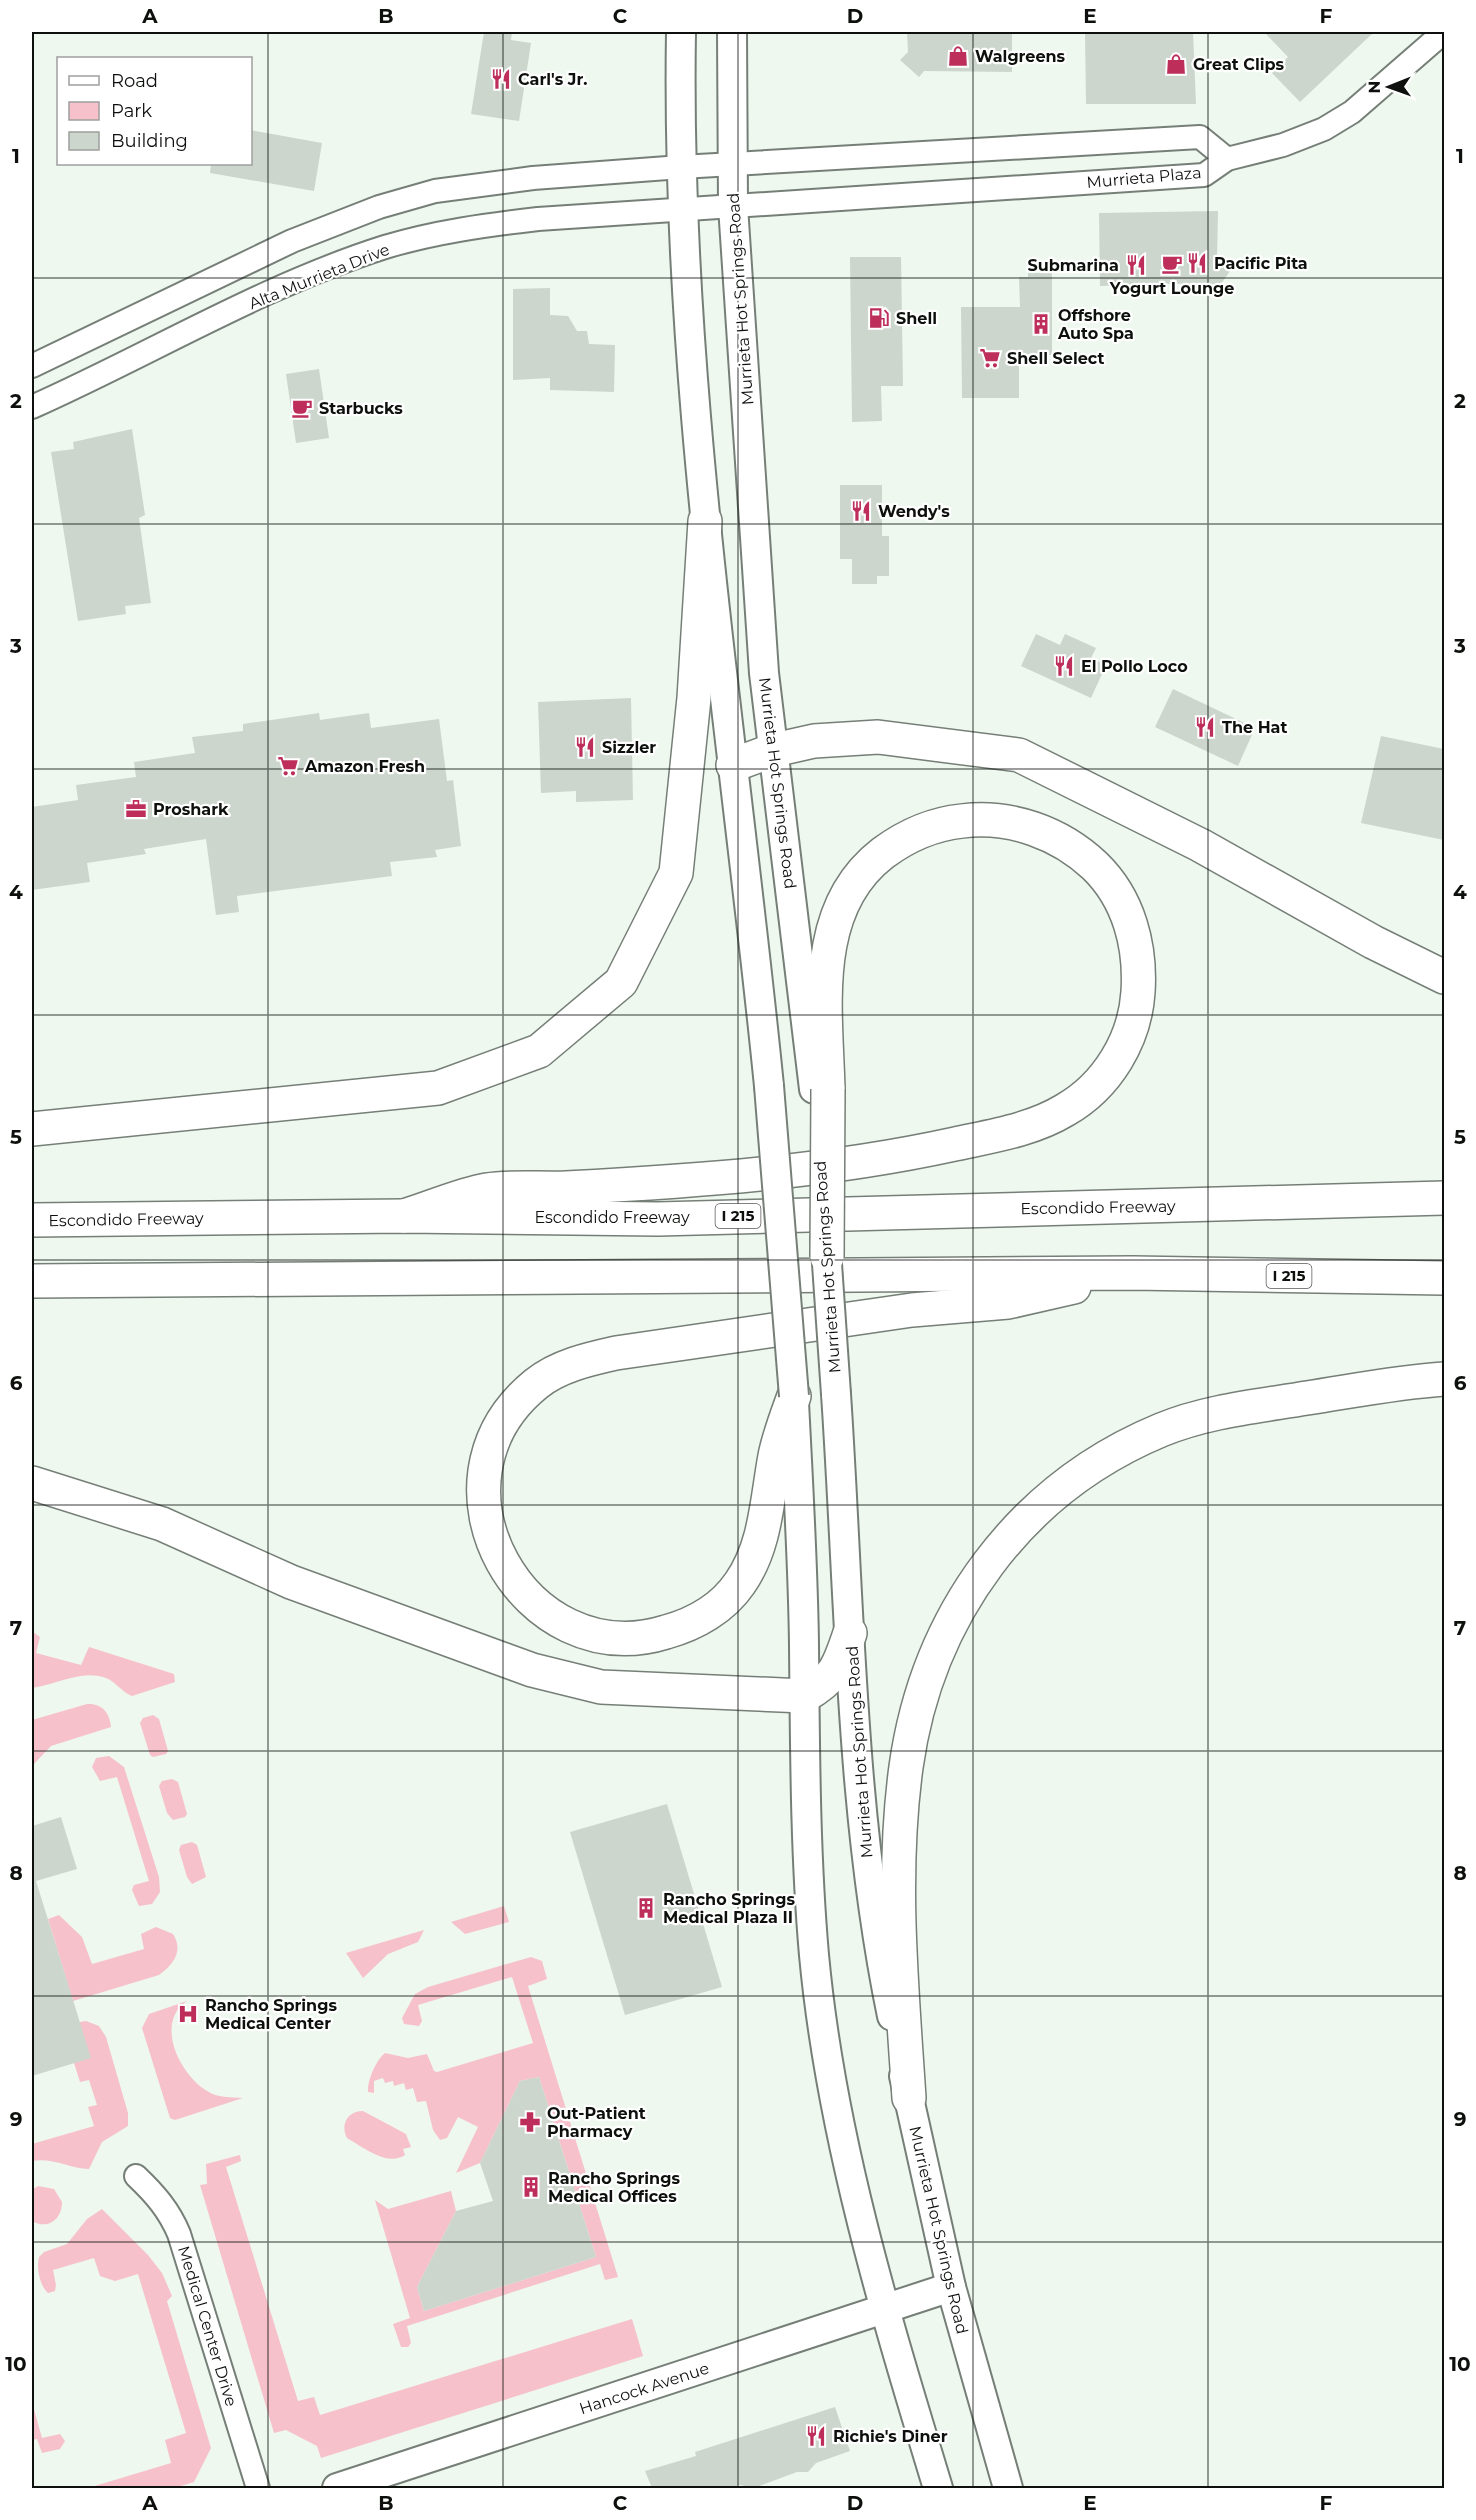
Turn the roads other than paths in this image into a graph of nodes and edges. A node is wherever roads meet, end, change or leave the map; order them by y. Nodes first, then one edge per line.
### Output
1 (681, 32) edge
2 (732, 32) edge
3 (1444, 32) edge
4 (1227, 159) junction
5 (732, 164) junction
6 (681, 167) junction
7 (733, 206) junction
8 (683, 210) junction
9 (32, 366) edge
10 (32, 407) edge
11 (705, 521) junction
12 (774, 750) junction
13 (733, 765) junction
14 (1444, 977) edge
15 (821, 1089) junction
16 (32, 1129) edge
17 (1444, 1198) edge
18 (404, 1216) junction
19 (32, 1220) edge
20 (827, 1257) joint
21 (1133, 1273) junction
22 (1444, 1278) edge
23 (32, 1281) edge
24 (1444, 1378) edge
25 (794, 1395) junction
26 (32, 1483) edge
27 (849, 1633) junction
28 (804, 1696) junction
29 (909, 2098) junction
30 (136, 2176) dead end
31 (951, 2287) junction
32 (885, 2309) junction
33 (258, 2488) edge
34 (337, 2488) edge
35 (938, 2488) edge
36 (1008, 2488) edge

1 - 6 main road
2 - 5 main road, Murrieta Hot Springs Road
3 - 4 street
4 - 5 street, Murrieta Plaza
4 - 7 street, Murrieta Plaza
5 - 6 street
5 - 7 main road, Murrieta Hot Springs Road
6 - 8 main road
6 - 9 street
7 - 8 street, Alta Murrieta Drive
7 - 12 main road, Murrieta Hot Springs Road
8 - 10 street, Alta Murrieta Drive
8 - 11 main road
11 - 13 main road
11 - 16 highway
12 - 13 highway
12 - 14 highway
12 - 15 main road, Murrieta Hot Springs Road
13 - 25 main road, bridge
15 - 18 highway
15 - 20 highway, bridge
17 - 18 highway, Escondido Freeway / I 215
18 - 19 highway, Escondido Freeway / I 215
20 - 27 main road, Murrieta Hot Springs Road, bridge
21 - 22 highway, I 215
21 - 23 highway, I 215
21 - 25 highway
24 - 29 highway
25 - 28 main road
26 - 28 highway
27 - 28 highway
27 - 29 main road, Murrieta Hot Springs Road
28 - 32 main road
29 - 31 main road, Murrieta Hot Springs Road
30 - 33 street, Medical Center Drive
31 - 32 main road, Hancock Avenue
31 - 36 main road, Murrieta Hot Springs Road
32 - 34 main road, Hancock Avenue
32 - 35 main road

